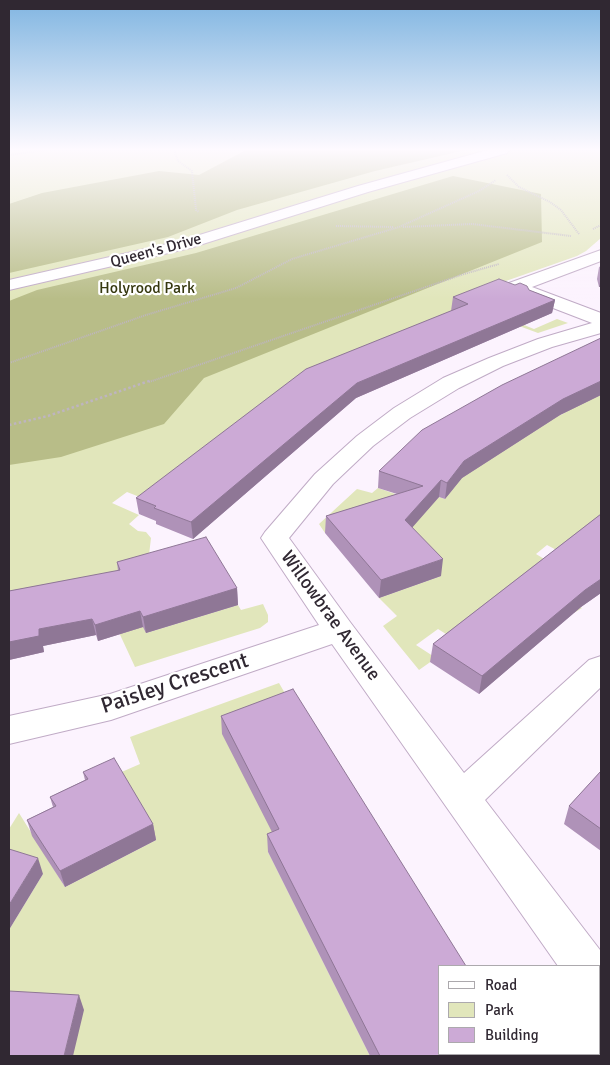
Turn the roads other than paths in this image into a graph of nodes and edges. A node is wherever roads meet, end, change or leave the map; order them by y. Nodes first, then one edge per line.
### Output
1 (326, 200) edge
2 (601, 255) edge
3 (9, 285) edge
4 (601, 320) edge
5 (601, 327) edge
6 (339, 630) junction
7 (601, 668) edge
8 (9, 730) edge
9 (462, 798) junction
10 (583, 965) edge

1 - 3 street, Queen's Drive
2 - 4 street
5 - 6 street, Willowbrae Avenue
6 - 8 street, Paisley Crescent
6 - 9 street, Willowbrae Avenue
7 - 9 street
9 - 10 street, Willowbrae Avenue

